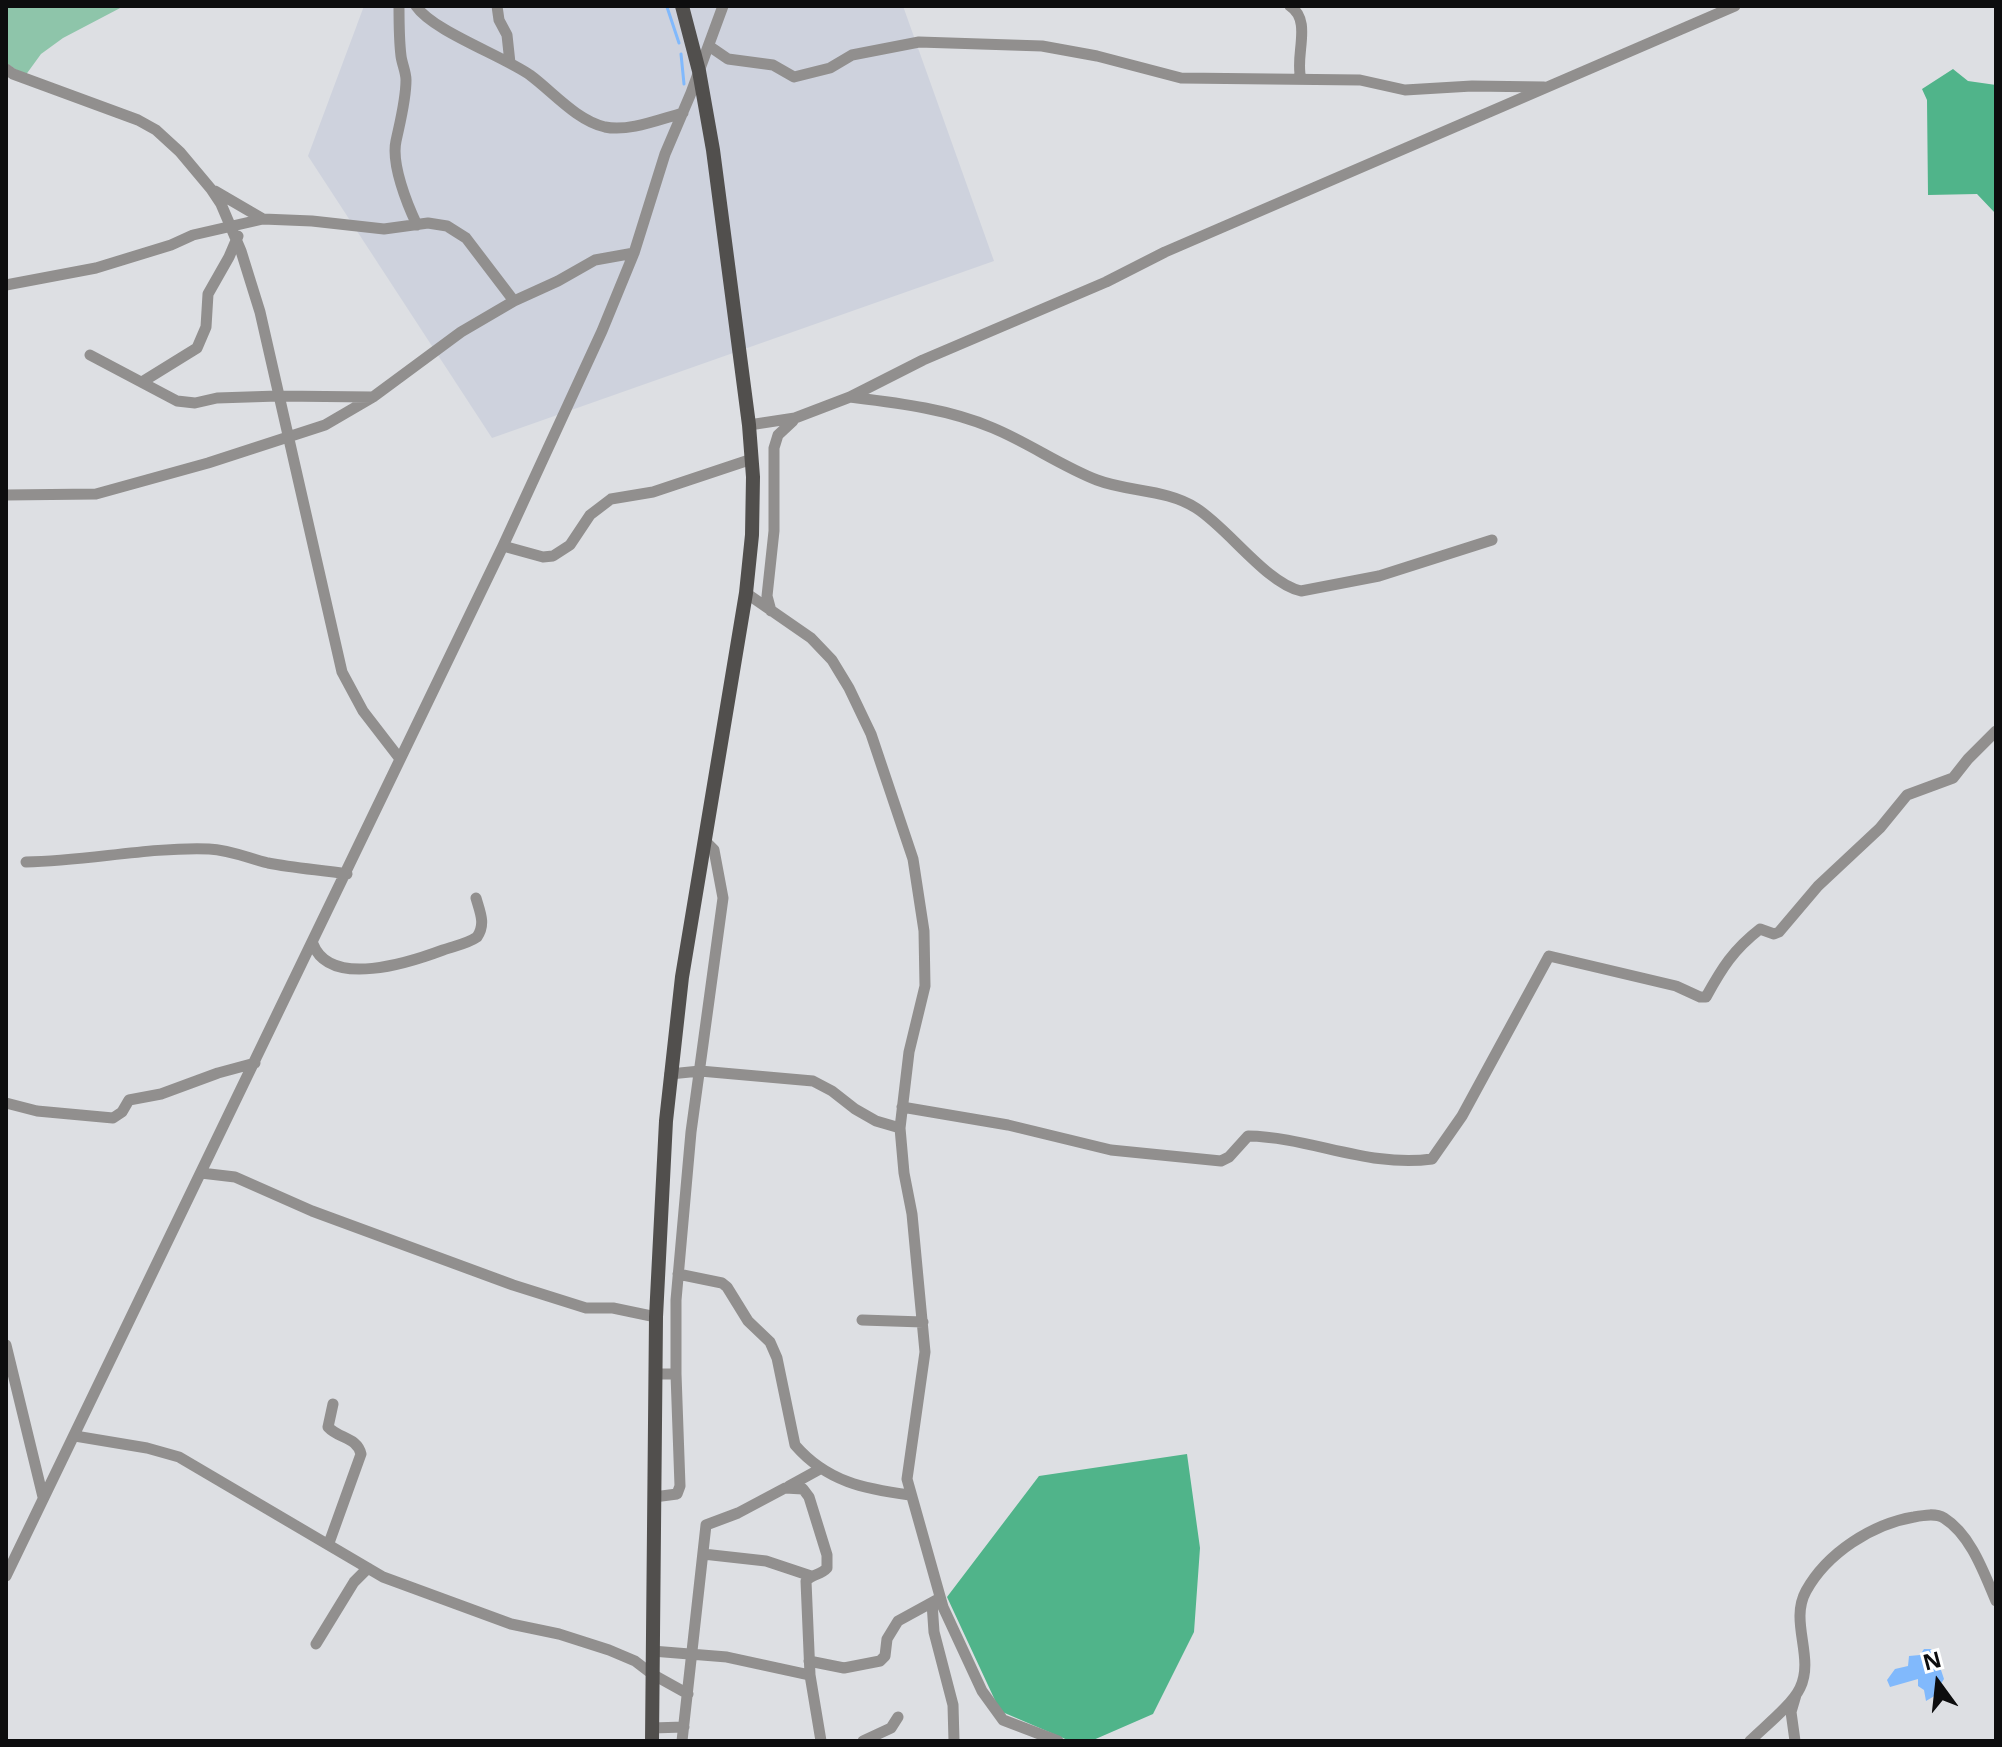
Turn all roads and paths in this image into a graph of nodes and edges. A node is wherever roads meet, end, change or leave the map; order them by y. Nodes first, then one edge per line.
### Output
1 (399, 6) edge
2 (416, 6) edge
3 (497, 6) edge
4 (682, 6) edge
5 (723, 6) edge
6 (1290, 6) edge
7 (1735, 6) edge
8 (709, 46) junction
9 (510, 63) junction
10 (6, 69) edge
11 (699, 71) junction
12 (1301, 79) junction
13 (1549, 88) junction
14 (683, 113) junction
15 (211, 189) junction
16 (263, 219) junction
17 (251, 222) junction
18 (417, 225) junction
19 (230, 226) junction
20 (237, 241) junction
21 (634, 253) junction
22 (6, 285) edge
23 (514, 301) junction
24 (90, 355) dead end
25 (142, 382) junction
26 (278, 396) junction
27 (373, 397) junction
28 (850, 397) junction
29 (795, 418) junction
30 (749, 425) junction
31 (287, 438) junction
32 (752, 459) junction
33 (6, 495) edge
34 (1492, 540) dead end
35 (503, 546) junction
36 (746, 593) junction
37 (771, 612) junction
38 (1996, 731) edge
39 (400, 759) junction
40 (704, 840) junction
41 (26, 862) dead end
42 (347, 874) junction
43 (476, 898) dead end
44 (313, 944) junction
45 (255, 1063) junction
46 (700, 1071) junction
47 (670, 1074) junction
48 (6, 1103) edge
49 (902, 1107) junction
50 (900, 1128) junction
51 (201, 1173) junction
52 (678, 1274) junction
53 (656, 1317) junction
54 (862, 1320) dead end
55 (923, 1322) junction
56 (6, 1345) edge
57 (655, 1374) junction
58 (676, 1374) junction
59 (333, 1404) dead end
60 (75, 1436) junction
61 (820, 1469) junction
62 (785, 1488) junction
63 (910, 1495) junction
64 (654, 1497) junction
65 (43, 1498) junction
66 (329, 1543) junction
67 (703, 1554) junction
68 (368, 1568) junction
69 (6, 1576) edge
70 (811, 1576) junction
71 (936, 1600) junction
72 (1996, 1601) edge
73 (316, 1644) dead end
74 (652, 1651) junction
75 (694, 1652) junction
76 (809, 1661) junction
77 (652, 1674) junction
78 (810, 1675) junction
79 (688, 1694) junction
80 (1796, 1695) junction
81 (898, 1717) dead end
82 (684, 1727) junction
83 (652, 1734) edge
84 (682, 1741) edge
85 (821, 1741) edge
86 (863, 1741) edge
87 (954, 1741) edge
88 (1058, 1741) edge
89 (1750, 1741) edge
90 (1795, 1741) edge

1 - 18 street
2 - 9 street
3 - 9 street
4 - 11 main road
5 - 8 street
6 - 12 street
7 - 13 street
8 - 11 street
8 - 12 street
9 - 14 street
10 - 15 street
11 - 14 street
11 - 30 main road
12 - 13 street
13 - 28 street
14 - 21 street
15 - 16 street
15 - 19 street
16 - 17 street
16 - 18 street
17 - 19 street
17 - 20 street
18 - 23 street
19 - 20 street
19 - 22 street
20 - 25 street
20 - 26 street
21 - 23 street
21 - 35 street
23 - 27 street
24 - 25 street
25 - 26 street
26 - 27 street
26 - 31 street
27 - 31 street
28 - 29 street
28 - 34 street
29 - 30 street
29 - 37 street
30 - 32 main road
31 - 33 street
31 - 39 street
32 - 35 street
32 - 36 main road
35 - 39 street
36 - 37 street
36 - 40 main road
37 - 49 street
38 - 49 street
39 - 42 street
40 - 46 street
40 - 47 main road
41 - 42 street
42 - 44 street
43 - 44 street
44 - 45 street
45 - 48 street
45 - 51 street
46 - 47 street
46 - 50 street
46 - 52 street
47 - 53 main road
49 - 50 street
50 - 55 street
51 - 53 street
51 - 60 street
52 - 58 street
52 - 61 street
53 - 57 main road
54 - 55 street
55 - 63 street
56 - 65 street
57 - 58 street
57 - 64 main road
58 - 64 street
59 - 66 street
60 - 65 street
60 - 66 street
61 - 62 street
61 - 63 street
62 - 67 street
62 - 70 street
63 - 71 street
64 - 74 main road
65 - 69 street
66 - 68 street
67 - 70 street
67 - 75 street
68 - 73 street
68 - 77 street
70 - 76 street
71 - 76 street
71 - 87 street
71 - 88 street
72 - 80 street
74 - 75 street
74 - 77 main road
75 - 78 street
75 - 79 street
76 - 78 street
77 - 79 street
77 - 83 main road
78 - 85 street
79 - 82 street
80 - 89 street
80 - 90 street
81 - 86 street
82 - 83 street
82 - 84 street

